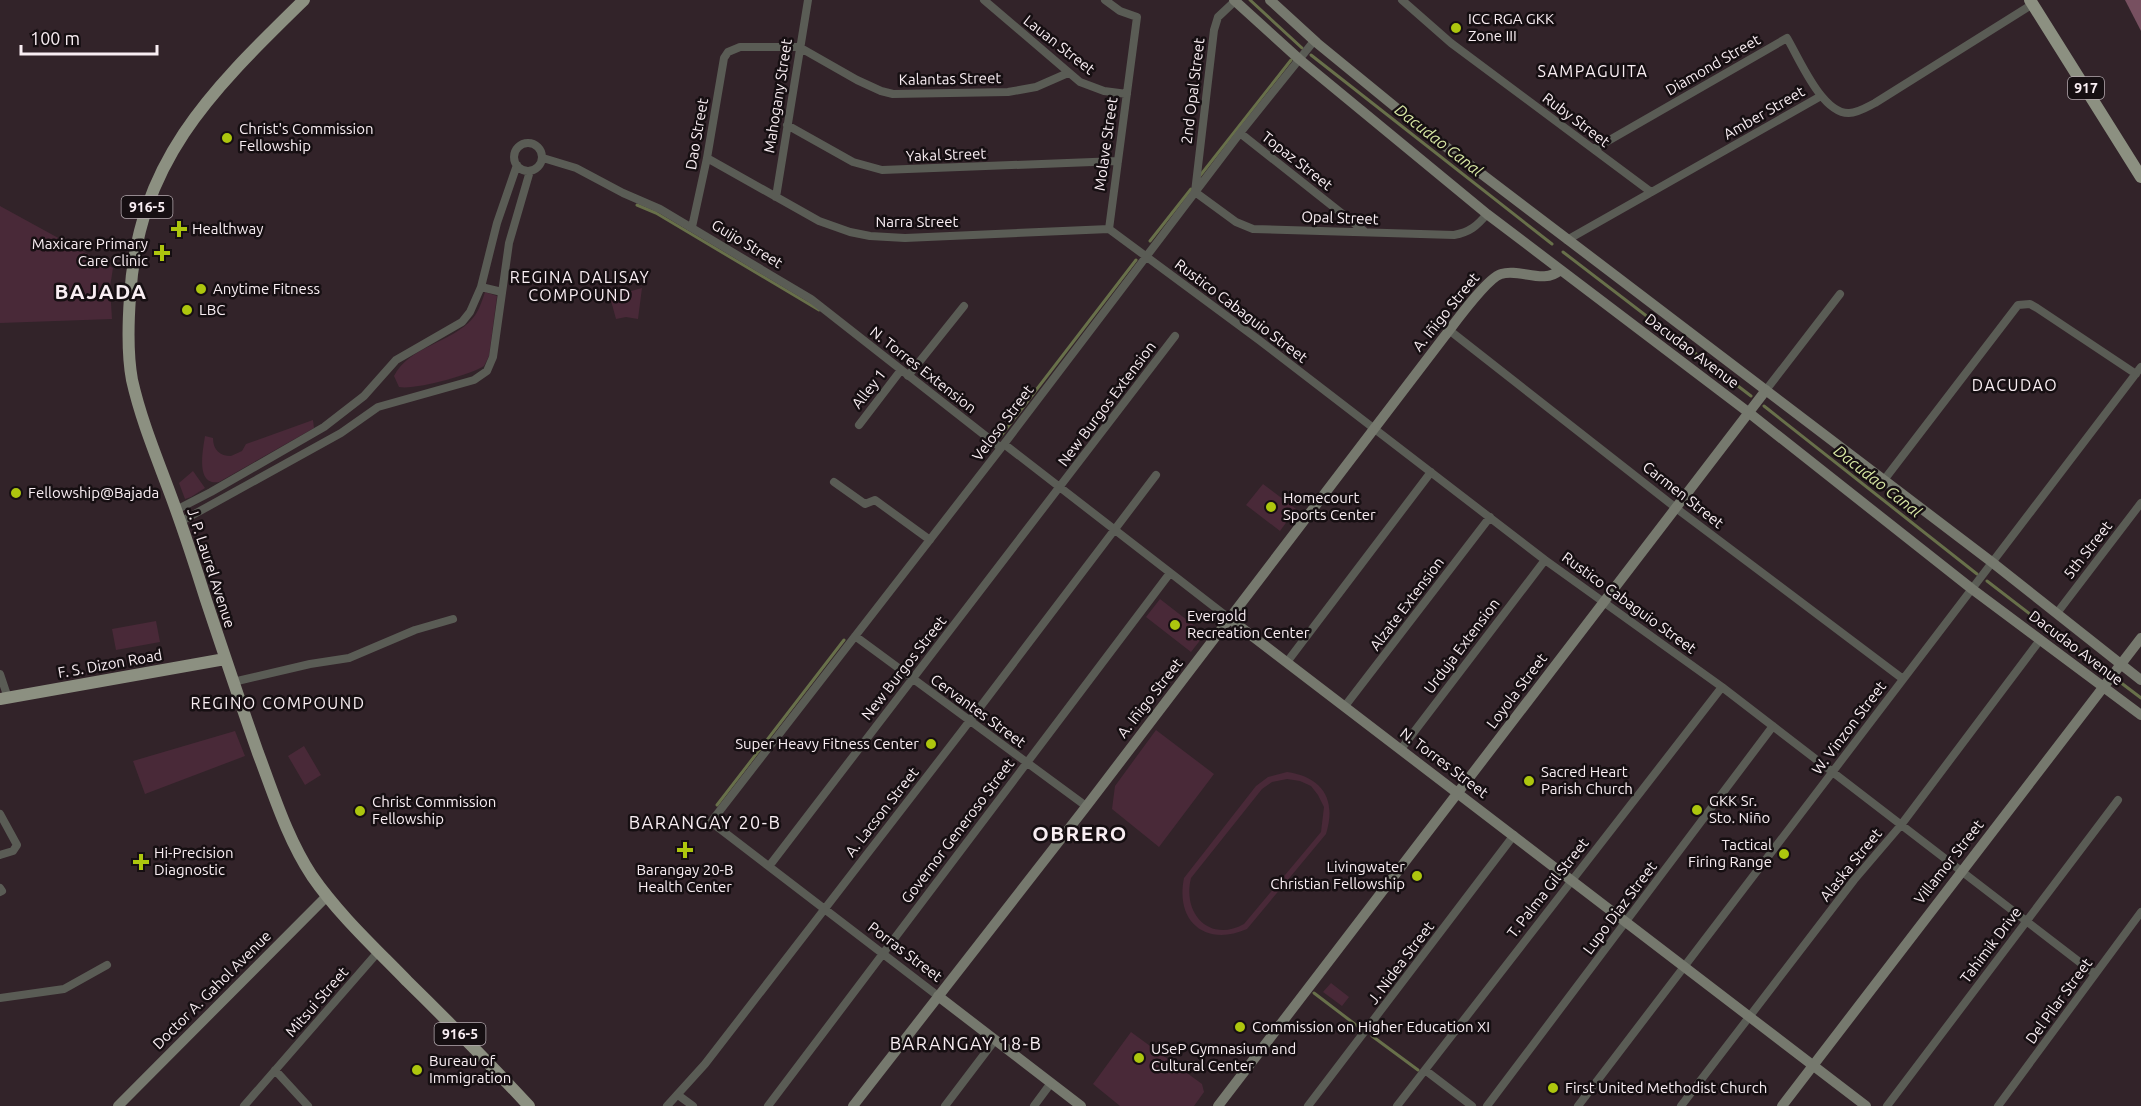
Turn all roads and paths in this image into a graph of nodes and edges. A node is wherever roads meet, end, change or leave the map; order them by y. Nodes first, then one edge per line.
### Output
1 (304, 0) edge
2 (808, 0) edge
3 (984, 0) edge
4 (1105, 0) edge
5 (1235, 0) edge
6 (1270, 0) edge
7 (1402, 0) edge
8 (2032, 2) edge
9 (1314, 41) junction
10 (799, 47) junction
11 (732, 49) joint
12 (1299, 59) junction
13 (1068, 73) junction
14 (1126, 94) junction
15 (1821, 96) junction
16 (787, 125) junction
17 (1240, 133) junction
18 (1594, 149) junction
19 (543, 158) junction
20 (707, 158) junction
21 (1118, 161) junction
22 (517, 165) junction
23 (530, 171) junction
24 (2141, 177) edge
25 (1195, 192) junction
26 (1651, 192) junction
27 (776, 197) junction
28 (1487, 214) junction
29 (692, 227) junction
30 (1109, 228) junction
31 (1365, 231) junction
32 (1567, 240) junction
33 (1146, 257) junction
34 (1560, 270) junction
35 (481, 287) junction
36 (502, 292) junction
37 (1840, 294) dead end
38 (964, 306) dead end
39 (829, 311) joint
40 (1449, 330) junction
41 (1175, 336) dead end
42 (2138, 370) edge
43 (904, 373) junction
44 (1766, 390) junction
45 (1748, 412) junction
46 (859, 424) dead end
47 (1374, 428) junction
48 (1003, 446) junction
49 (1431, 472) junction
50 (1156, 475) dead end
51 (1884, 480) junction
52 (834, 482) dead end
53 (1060, 488) junction
54 (2141, 504) edge
55 (1676, 508) junction
56 (176, 510) junction
57 (1490, 517) junction
58 (180, 522) junction
59 (1114, 530) junction
60 (930, 540) junction
61 (1545, 560) junction
62 (1993, 563) junction
63 (1170, 573) junction
64 (1972, 589) junction
65 (1604, 602) junction
66 (2057, 613) junction
67 (453, 619) dead end
68 (1230, 619) junction
69 (855, 636) junction
70 (2141, 638) edge
71 (2040, 640) junction
72 (225, 659) junction
73 (1287, 662) junction
74 (2121, 664) junction
75 (0, 674) edge
76 (912, 679) junction
77 (1903, 679) junction
78 (2141, 680) edge
79 (233, 682) junction
80 (1722, 687) junction
81 (2103, 687) junction
82 (4, 699) edge
83 (1345, 706) junction
84 (2141, 715) edge
85 (969, 721) junction
86 (1773, 726) junction
87 (1401, 749) junction
88 (1027, 763) junction
89 (1832, 772) junction
90 (1458, 793) junction
91 (2118, 800) dead end
92 (1086, 806) junction
93 (0, 814) edge
94 (711, 822) joint
95 (1901, 825) junction
96 (1514, 835) junction
97 (0, 855) edge
98 (770, 865) junction
99 (1960, 872) junction
100 (1571, 880) junction
101 (327, 896) junction
102 (824, 909) junction
103 (2141, 912) edge
104 (1626, 921) junction
105 (2025, 922) junction
106 (378, 952) junction
107 (881, 954) junction
108 (107, 965) dead end
109 (1684, 967) junction
110 (2095, 974) junction
111 (938, 996) junction
112 (0, 998) edge
113 (1750, 1017) junction
114 (995, 1040) junction
115 (1813, 1065) junction
116 (275, 1070) junction
117 (1425, 1070) junction
118 (1052, 1083) junction
119 (678, 1095) junction
120 (118, 1106) edge
121 (243, 1106) edge
122 (308, 1106) edge
123 (529, 1106) edge
124 (667, 1106) edge
125 (693, 1106) edge
126 (768, 1106) edge
127 (853, 1106) edge
128 (945, 1106) edge
129 (1034, 1106) edge
130 (1081, 1106) edge
131 (1218, 1106) edge
132 (1308, 1106) edge
133 (1397, 1106) edge
134 (1472, 1106) edge
135 (1487, 1106) edge
136 (1578, 1106) edge
137 (1681, 1106) edge
138 (1782, 1106) edge
139 (1866, 1106) edge
140 (1887, 1106) edge
141 (1998, 1106) edge

1 - 56 main road, J. P. Laurel Avenue / 916-5
2 - 10 street, Mahogany Street
3 - 13 street, Lauan Street
4 - 14 street, Molave Street
5 - 12 main road, Dacudao Avenue
5 - 25 street, 2nd Opal Street
6 - 9 main road, Dacudao Avenue
7 - 18 street, Ruby Street
8 - 15 street, Amber Street
8 - 24 main road, 917
9 - 12 street, Veloso Street
9 - 32 main road, Dacudao Avenue
10 - 11 street, Kalantas Street
10 - 13 street, Kalantas Street
10 - 16 street, Mahogany Street
11 - 20 street, Dao Street
12 - 17 street, Veloso Street
12 - 28 main road, Dacudao Avenue
13 - 14 street, Lauan Street
14 - 21 street, Molave Street
15 - 18 street, Diamond Street
15 - 26 street, Amber Street
16 - 21 street, Yakal Street
16 - 27 street, Mahogany Street
17 - 25 street, Veloso Street
17 - 31 street, Topaz Street
18 - 26 street, Ruby Street
19 - 22 street
19 - 23 street
19 - 29 street, Guijo Street
20 - 27 street, Narra Street
20 - 29 street, Dao Street
21 - 30 street, Molave Street
22 - 23 street
22 - 35 street
23 - 36 street
25 - 31 street, Opal Street
25 - 33 street, Veloso Street
26 - 32 street, Amber Street
27 - 30 street, Narra Street
28 - 31 street, Opal Street
28 - 34 main road, Dacudao Avenue
29 - 39 street, Guijo Street
30 - 33 street
32 - 44 main road, Dacudao Avenue
33 - 47 street, Rustico Cabaguio Street
33 - 48 street, Veloso Street
34 - 40 main road, A. Iñigo Street
34 - 45 main road, Dacudao Avenue
35 - 36 street
35 - 56 street
36 - 58 street
37 - 44 street, Loyola Street
38 - 43 street, Alley 1
39 - 43 street, N. Torres Extension
40 - 47 main road, A. Iñigo Street
40 - 55 street, Carmen Street
41 - 53 street, New Burgos Extension
42 - 51 street
42 - 62 street, W. Vinzon Street
43 - 46 street, Alley 1
43 - 48 street, N. Torres Extension
44 - 45 main road, Loyola Street
44 - 51 main road, Dacudao Avenue
45 - 55 main road, Loyola Street
45 - 64 main road, Dacudao Avenue
47 - 49 street, Rustico Cabaguio Street
47 - 68 main road, A. Iñigo Street
48 - 53 street, N. Torres Street
48 - 60 street, Veloso Street
49 - 57 street, Rustico Cabaguio Street
49 - 73 street
50 - 59 street, A. Lacson Street
51 - 62 main road, Dacudao Avenue
52 - 60 street
53 - 59 street, N. Torres Street
53 - 76 street, New Burgos Street
54 - 66 street, 5th Street
55 - 65 main road, Loyola Street
55 - 77 street, Carmen Street
56 - 58 main road, J. P. Laurel Avenue / 916-5
57 - 61 street, Rustico Cabaguio Street
57 - 83 street, Alzate Extension
58 - 72 main road, J. P. Laurel Avenue / 916-5
59 - 63 street, N. Torres Street
59 - 85 street, A. Lacson Street
60 - 69 street, Veloso Street
61 - 65 street, Rustico Cabaguio Street
61 - 87 street, Urduja Extension
62 - 64 street, W. Vinzon Street
62 - 66 main road, Dacudao Avenue
63 - 68 street, N. Torres Street
63 - 88 street, Governor Generoso Street
64 - 71 main road, Dacudao Avenue
64 - 77 street, W. Vinzon Street
65 - 80 street, Rustico Cabaguio Street
65 - 90 main road, Loyola Street
66 - 74 main road, Dacudao Avenue
67 - 79 street
68 - 73 main road, N. Torres Street
68 - 92 main road, A. Iñigo Street
69 - 76 street, Cervantes Street
69 - 94 street, Veloso Street
70 - 74 main road, Villamor Street
71 - 81 main road, Dacudao Avenue
71 - 95 street, Alaska Street
72 - 79 main road, J. P. Laurel Avenue / 916-5
72 - 82 main road, F. S. Dizon Road
73 - 83 main road, N. Torres Street
74 - 78 main road, Dacudao Avenue
74 - 81 main road, Villamor Street
75 - 82 street
76 - 85 street, Cervantes Street
76 - 98 street, New Burgos Street
77 - 89 street, W. Vinzon Street
79 - 101 main road, J. P. Laurel Avenue / 916-5
80 - 86 street, Rustico Cabaguio Street
80 - 100 street, T. Palma Gil Street
81 - 84 main road, Dacudao Avenue
81 - 99 main road, Villamor Street
83 - 87 main road, N. Torres Street
85 - 88 street, Cervantes Street
85 - 102 street, A. Lacson Street
86 - 89 street, Rustico Cabaguio Street
86 - 104 street, Lupo Diaz Street
87 - 90 main road, N. Torres Street
88 - 92 street, Cervantes Street
88 - 107 street, Governor Generoso Street
89 - 95 street, Rustico Cabaguio Street
89 - 109 street, W. Vinzon Street
90 - 96 main road, N. Torres Street
90 - 131 main road, Loyola Street
91 - 105 street, Tahimik Drive
92 - 111 main road, A. Iñigo Street
93 - 97 street
94 - 98 street, Porras Street
95 - 99 street, Rustico Cabaguio Street
95 - 113 street, Alaska Street
96 - 100 main road, N. Torres Street
96 - 132 street, J. Nidea Street
98 - 102 street, Porras Street
99 - 105 street, Rustico Cabaguio Street
99 - 115 main road, Villamor Street
100 - 104 main road, N. Torres Street
100 - 117 street, T. Palma Gil Street
101 - 106 main road, J. P. Laurel Avenue / 916-5
101 - 120 main road, Doctor A. Gahol Avenue
102 - 107 street, Porras Street
102 - 119 street, A. Lacson Street
103 - 110 street, Del Pilar Street
104 - 109 main road, N. Torres Street
104 - 135 street, Lupo Diaz Street
105 - 110 street, Rustico Cabaguio Street
105 - 140 street, Tahimik Drive
106 - 116 street, Mitsui Street
106 - 123 main road, J. P. Laurel Avenue / 916-5
107 - 111 street, Porras Street
107 - 126 street, Governor Generoso Street
108 - 112 street
109 - 113 main road, N. Torres Street
109 - 136 street, W. Vinzon Street
110 - 141 street, Del Pilar Street
111 - 114 main road, Porras Street
111 - 127 main road, A. Iñigo Street
113 - 115 main road, N. Torres Street
113 - 137 street, Alaska Street
114 - 118 main road, Porras Street
114 - 128 street
115 - 138 main road, Villamor Street
115 - 139 main road, N. Torres Street
116 - 121 street, Mitsui Street
116 - 122 street
117 - 133 street, T. Palma Gil Street
117 - 134 street
118 - 129 street
118 - 130 main road, Porras Street
119 - 124 street, A. Lacson Street
119 - 125 street

